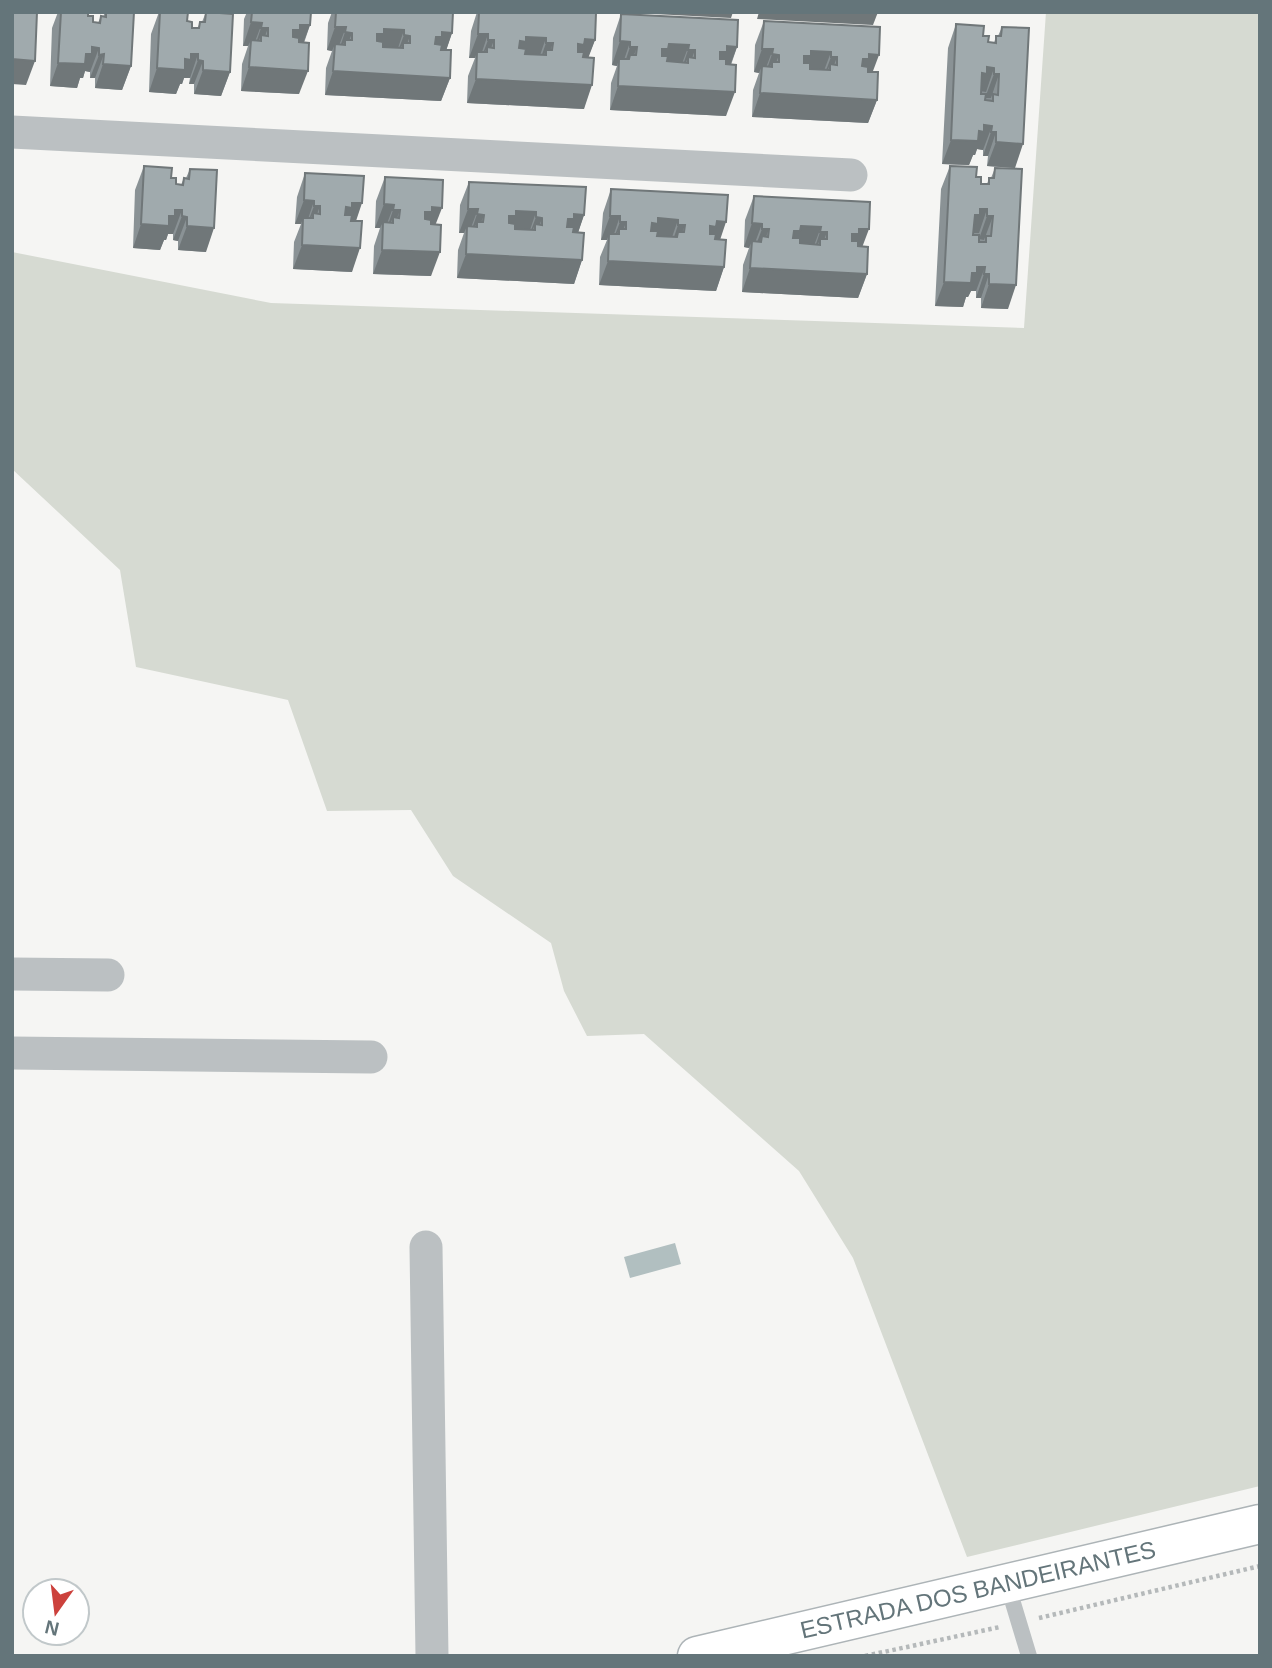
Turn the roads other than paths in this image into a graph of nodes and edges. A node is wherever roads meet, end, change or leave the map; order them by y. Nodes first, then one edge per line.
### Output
1 (12, 132) edge
2 (851, 175) dead end
3 (12, 974) edge
4 (108, 975) dead end
5 (12, 1053) edge
6 (371, 1057) dead end
7 (426, 1247) dead end
8 (1260, 1524) edge
9 (1007, 1583) junction
10 (432, 1656) edge
11 (697, 1656) edge
12 (1029, 1656) edge

1 - 2 street
3 - 4 street
5 - 6 street
7 - 10 street
8 - 9 main road, ESTRADA DOS BANDEIRANTES
9 - 11 main road, ESTRADA DOS BANDEIRANTES
9 - 12 lane

